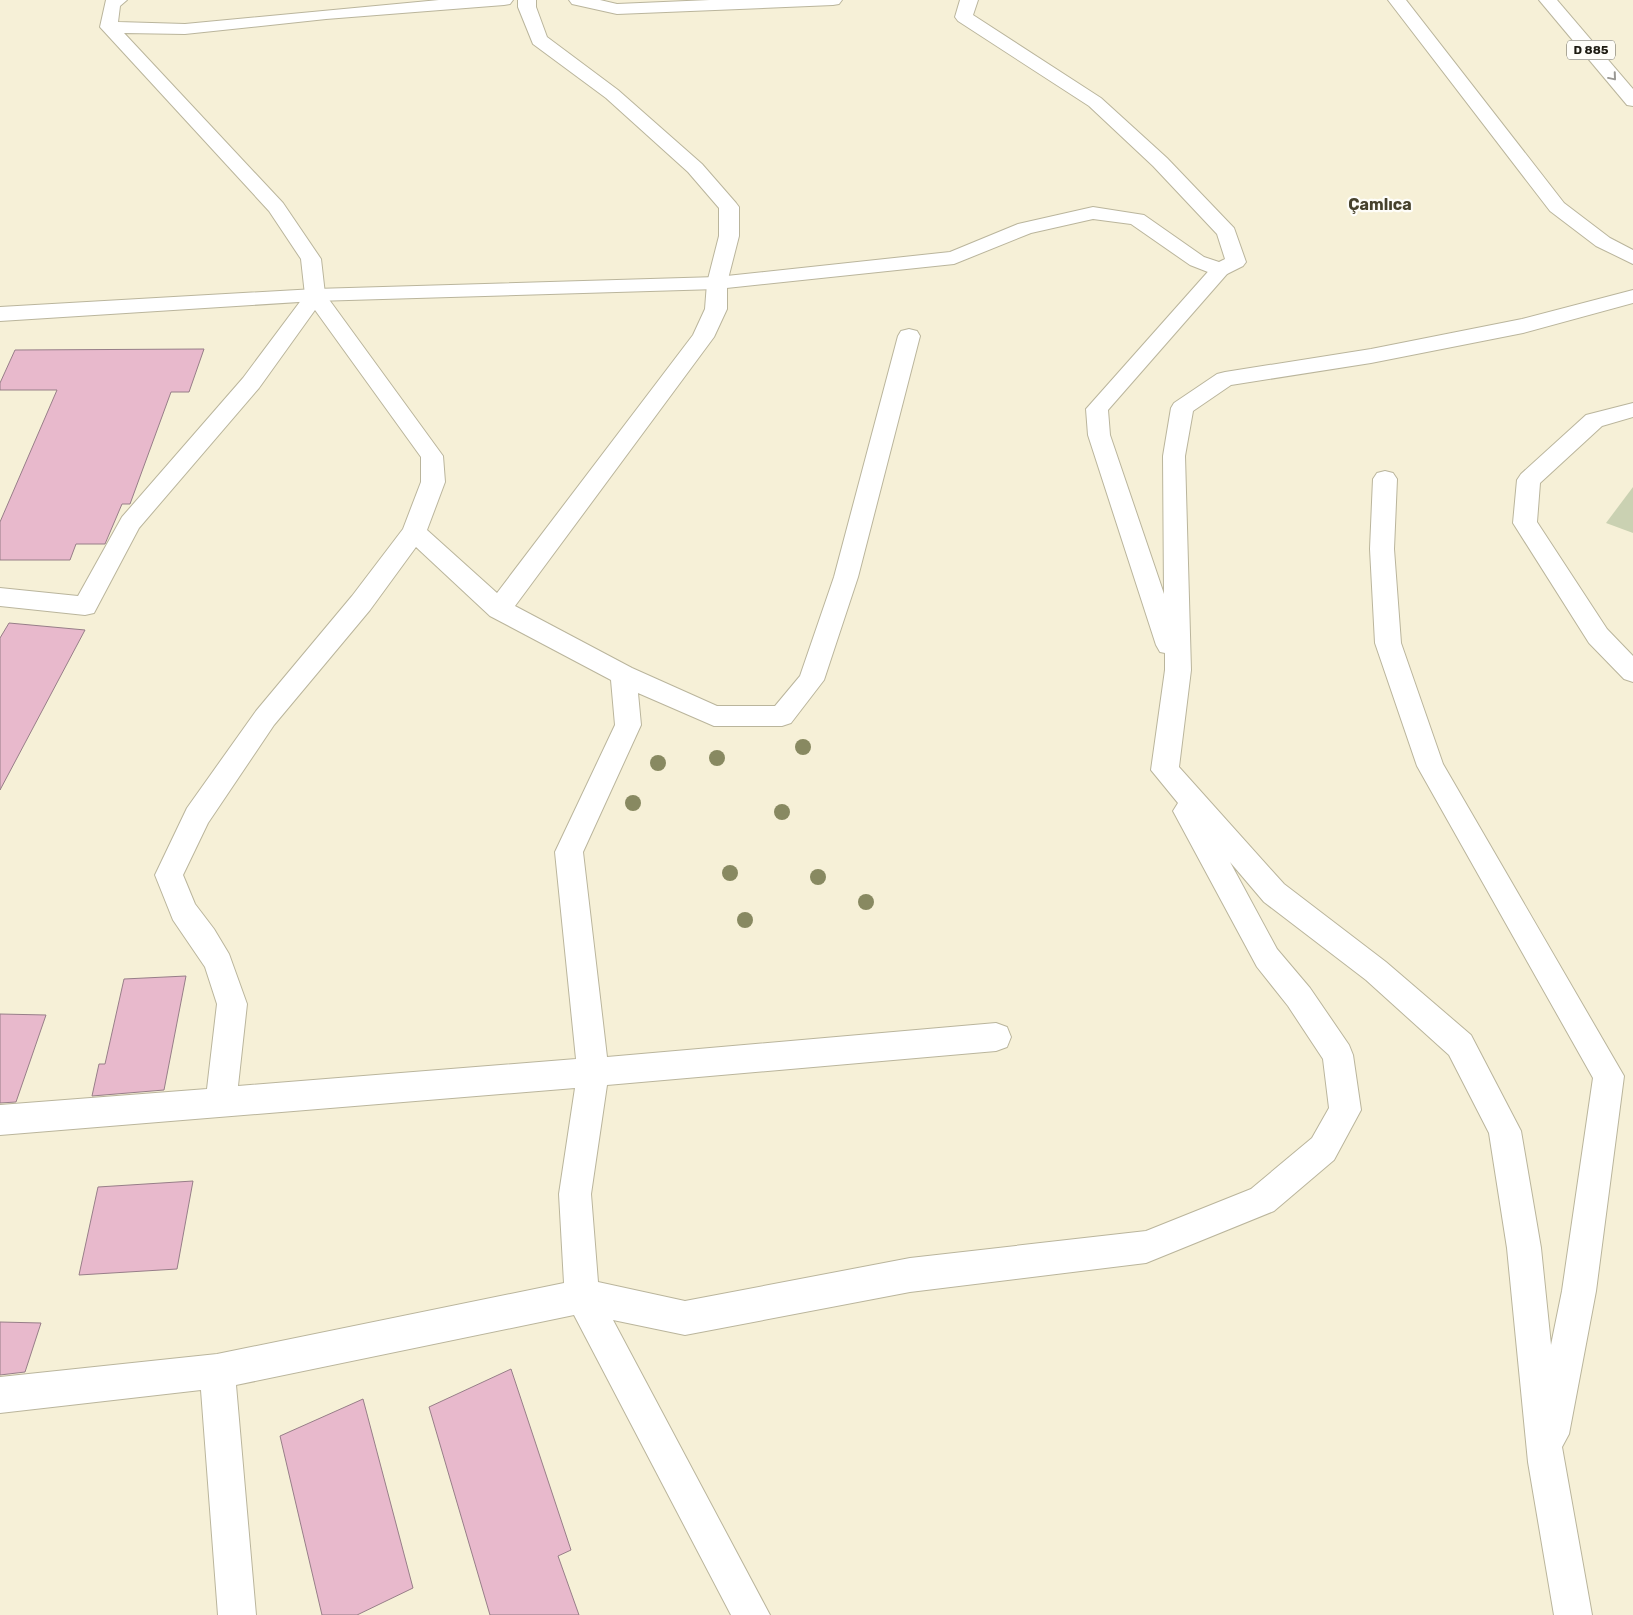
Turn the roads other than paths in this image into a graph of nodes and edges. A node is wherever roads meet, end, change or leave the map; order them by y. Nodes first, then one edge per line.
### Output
1 (118, 0) edge
2 (504, 0) edge
3 (527, 0) edge
4 (578, 0) edge
5 (833, 0) edge
6 (969, 0) edge
7 (1397, 0) edge
8 (1548, 0) edge
9 (109, 27) junction
10 (1633, 101) edge
11 (1633, 258) edge
12 (1220, 270) junction
13 (717, 283) junction
14 (315, 295) junction
15 (1633, 296) edge
16 (0, 314) edge
17 (909, 336) dead end
18 (1633, 410) edge
19 (1384, 479) dead end
20 (414, 532) junction
21 (0, 597) edge
22 (499, 609) junction
23 (1178, 670) junction
24 (1633, 672) edge
25 (623, 675) junction
26 (1165, 770) junction
27 (996, 1037) dead end
28 (593, 1072) junction
29 (221, 1102) junction
30 (0, 1120) edge
31 (582, 1296) junction
32 (217, 1371) junction
33 (0, 1395) edge
34 (1546, 1462) junction
35 (237, 1615) edge
36 (752, 1615) edge
37 (1573, 1615) edge

1 - 9 main road
2 - 9 main road
3 - 13 main road
4 - 5 main road
6 - 12 main road
7 - 11 main road
8 -> 10 main road, D 885
9 - 14 main road
12 - 13 main road
12 - 23 main road
13 - 14 main road
13 - 22 main road
14 - 16 main road
14 - 20 main road
14 - 21 main road
15 - 23 main road
17 - 25 main road
18 - 24 main road
19 - 34 main road
20 - 22 main road
20 - 29 main road
22 - 25 main road
23 - 26 main road
25 - 28 main road
26 - 31 main road
26 - 34 main road
27 - 28 main road
28 - 29 main road
28 - 31 main road
29 - 30 main road
31 - 32 main road
31 - 36 main road
32 - 33 main road
32 - 35 main road
34 - 37 main road

